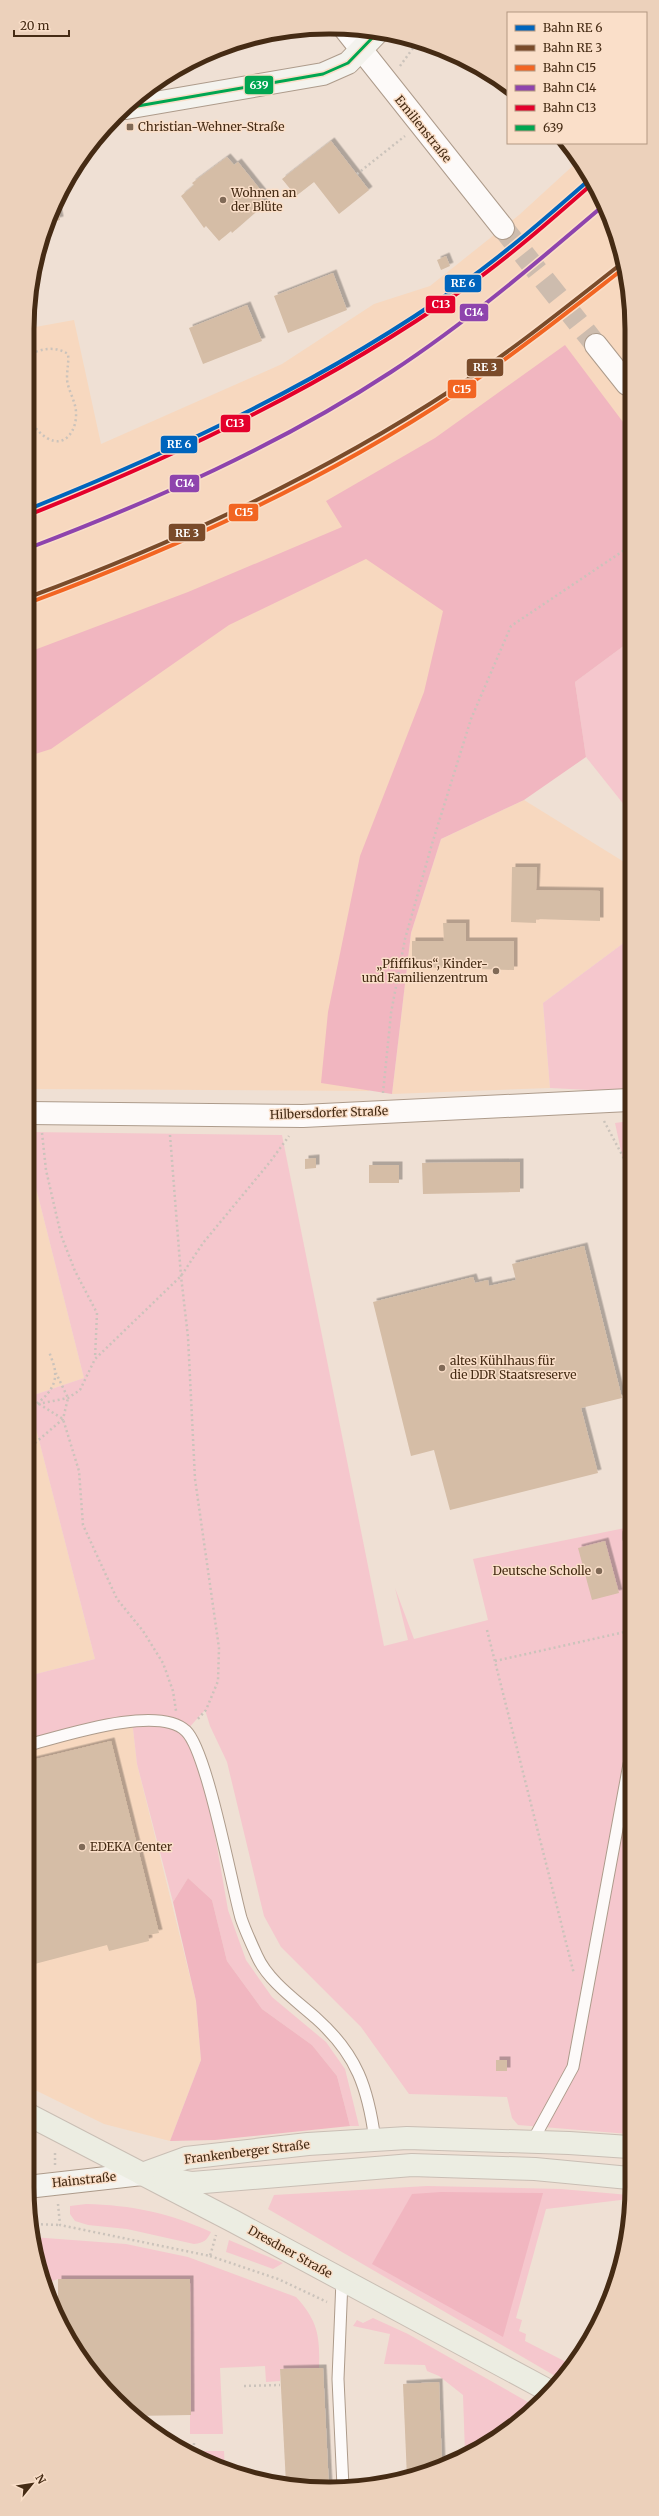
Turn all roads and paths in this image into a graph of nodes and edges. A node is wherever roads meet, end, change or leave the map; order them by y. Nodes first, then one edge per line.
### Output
1 (349, 35) edge
2 (373, 38) edge
3 (414, 47) edge
4 (362, 51) junction
5 (384, 80) junction
6 (136, 106) edge
7 (420, 125) junction
8 (357, 174) dead end
9 (502, 228) tunnel mouth
10 (596, 344) tunnel mouth
11 (34, 354) edge
12 (625, 378) edge
13 (34, 426) edge
14 (625, 550) edge
15 (625, 1100) edge
16 (594, 1101) junction
17 (382, 1112) junction
18 (34, 1113) edge
19 (169, 1114) junction
20 (303, 1116) junction
21 (625, 1160) edge
22 (180, 1276) junction
23 (49, 1351) dead end
24 (95, 1359) junction
25 (56, 1373) junction
26 (68, 1398) junction
27 (38, 1404) junction
28 (34, 1406) edge
29 (63, 1419) junction
30 (35, 1443) dead end
31 (487, 1630) dead end
32 (625, 1632) edge
33 (495, 1661) junction
34 (181, 1728) junction
35 (34, 1744) edge
36 (625, 1786) edge
37 (587, 2000) junction
38 (34, 2118) edge
39 (375, 2140) junction
40 (532, 2142) junction
41 (625, 2147) edge
42 (54, 2154) dead end
43 (142, 2174) junction
44 (625, 2178) edge
45 (56, 2183) junction
46 (34, 2186) edge
47 (221, 2215) junction
48 (37, 2224) edge
49 (60, 2225) junction
50 (210, 2256) junction
51 (342, 2280) junction
52 (340, 2308) junction
53 (280, 2384) dead end
54 (244, 2386) dead end
55 (544, 2389) edge
56 (194, 2443) dead end
57 (194, 2449) edge
58 (343, 2481) edge

1 - 4 street, Emilienstraße
2 - 4 main road
3 - 5 path
4 - 5 street, Emilienstraße
4 - 6 main road
5 - 7 street, Emilienstraße
7 - 8 path
7 - 9 street, Emilienstraße
10 - 12 street
11 - 13 path
14 - 17 path
15 - 16 street, Hilbersdorfer Straße
16 - 17 street, Hilbersdorfer Straße
16 - 21 path
17 - 20 street, Hilbersdorfer Straße
18 - 19 street, Hilbersdorfer Straße
18 - 24 path
19 - 20 street, Hilbersdorfer Straße
19 - 22 path
20 - 22 path
22 - 24 path
22 - 34 path
23 - 25 path
24 - 26 path
25 - 26 path
25 - 27 path
26 - 27 path
26 - 29 path
27 - 28 path
27 - 29 path
29 - 30 path
29 - 34 path
31 - 33 path
32 - 33 path
33 - 37 path
34 - 35 lane
34 - 39 lane
36 - 37 lane
37 - 40 lane
38 - 43 main road, Dresdner Straße
39 - 40 main road, Frankenberger Straße
39 - 43 main road, Frankenberger Straße
40 - 41 main road, Frankenberger Straße
42 - 45 path
43 - 44 main road, Frankenberger Straße
43 - 45 main road, Hainstraße
43 - 47 main road, Dresdner Straße
45 - 46 main road, Hainstraße
45 - 49 path
47 - 50 path
47 - 51 main road, Dresdner Straße
48 - 49 path
49 - 50 path
50 - 52 path
51 - 52 lane
51 - 55 main road, Dresdner Straße
52 - 58 lane
53 - 54 path
56 - 57 path

